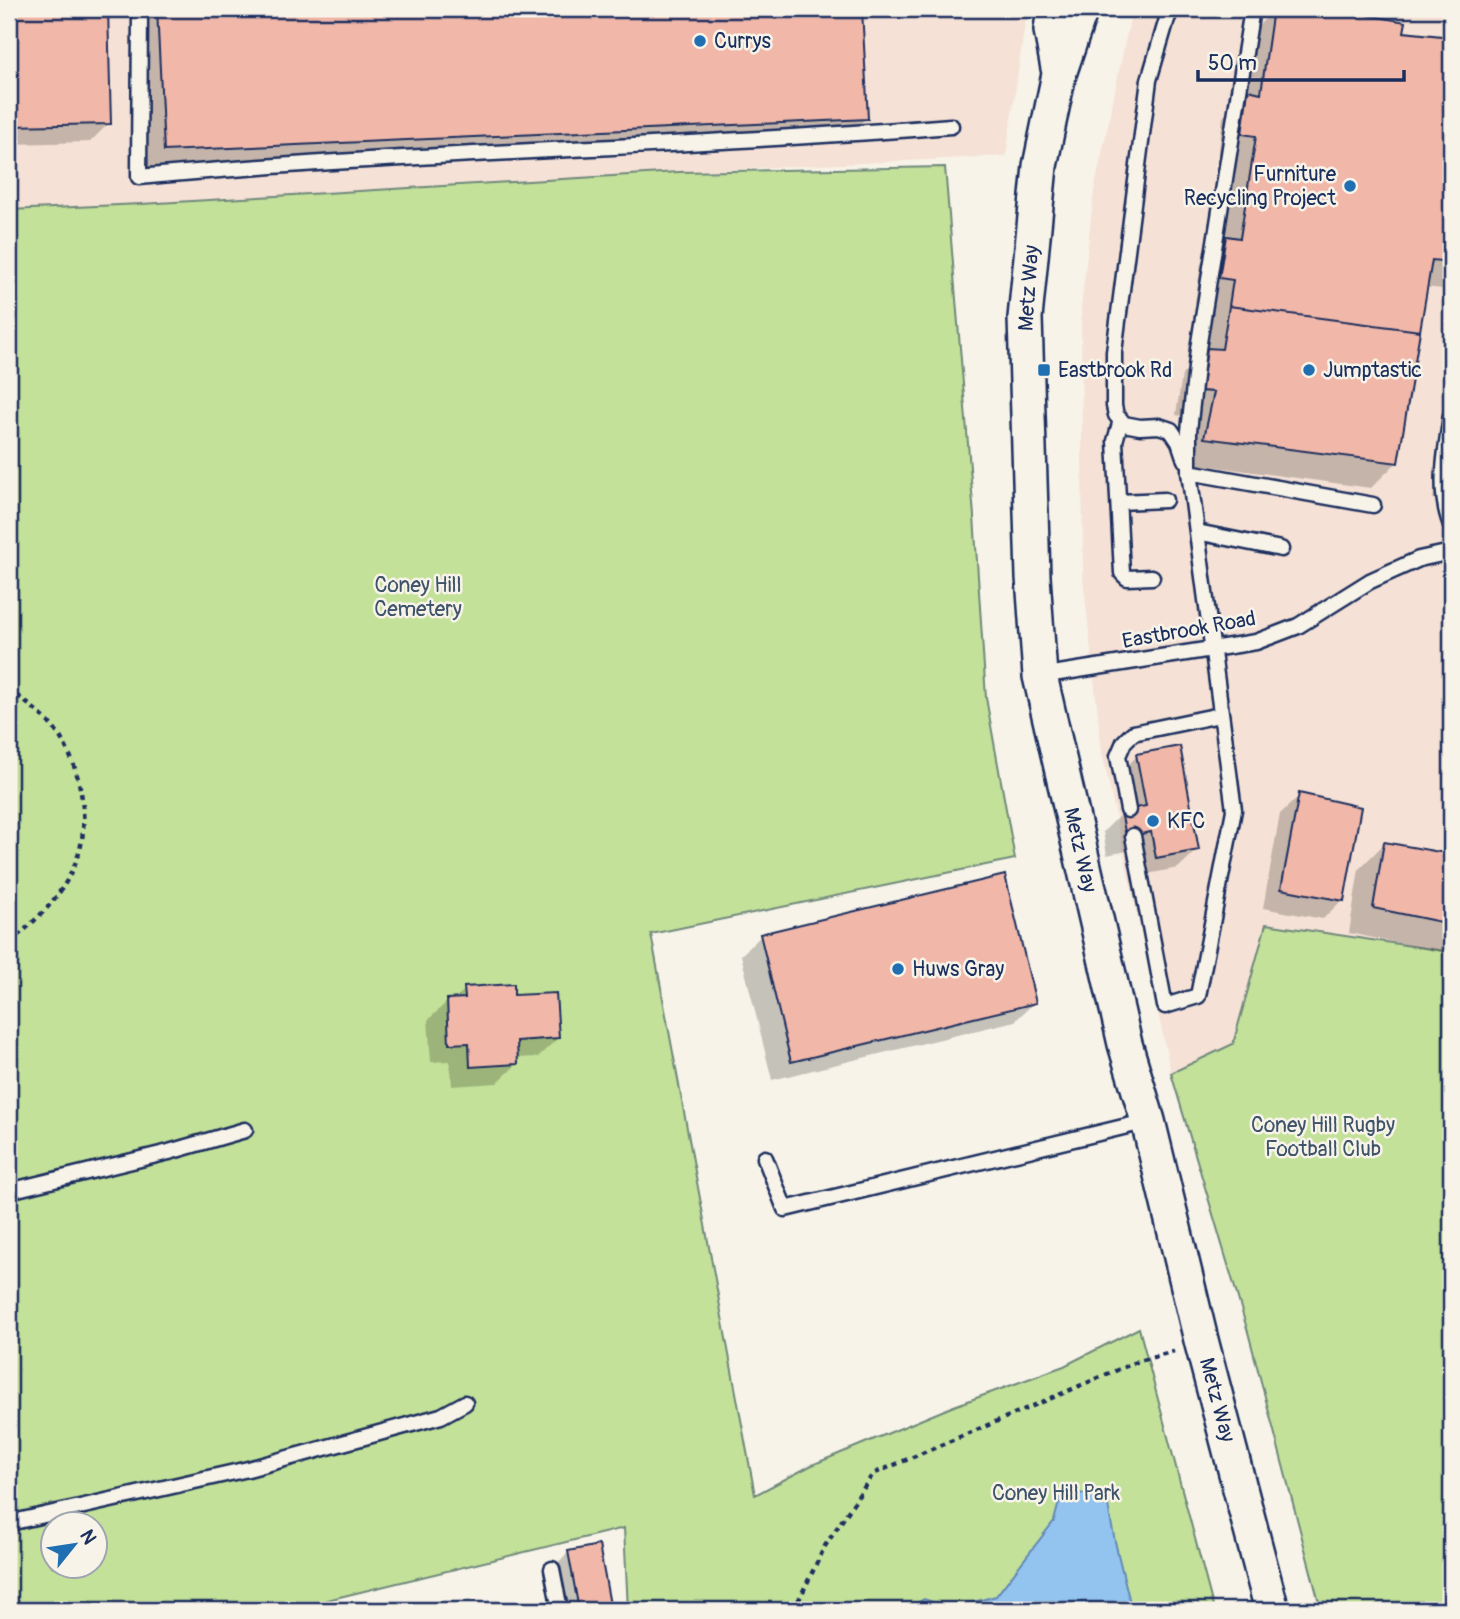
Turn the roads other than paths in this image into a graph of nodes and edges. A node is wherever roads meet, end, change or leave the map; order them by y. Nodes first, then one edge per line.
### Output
1 (141, 9) edge
2 (1081, 9) edge
3 (1172, 9) edge
4 (1252, 9) edge
5 (1051, 16) edge
6 (1059, 74) junction
7 (951, 125) dead end
8 (1451, 415) edge
9 (1121, 420) junction
10 (1189, 472) junction
11 (1165, 500) dead end
12 (1119, 502) junction
13 (1373, 505) dead end
14 (1451, 525) edge
15 (1197, 531) junction
16 (1281, 549) dead end
17 (1451, 552) edge
18 (1152, 576) dead end
19 (1213, 649) junction
20 (1040, 676) junction
21 (1220, 715) junction
22 (1128, 810) dead end
23 (1133, 836) dead end
24 (1148, 1121) junction
25 (245, 1130) dead end
26 (765, 1158) dead end
27 (9, 1191) edge
28 (465, 1404) dead end
29 (9, 1522) edge
30 (552, 1569) dead end
31 (560, 1610) edge
32 (1272, 1610) edge

1 - 7 lane
2 - 6 street, Metz Way
3 - 9 lane
4 - 10 lane
5 - 6 street, Metz Way
6 - 20 street, Metz Way
8 - 14 lane
9 - 10 lane
9 - 12 lane
10 - 13 lane
10 - 15 lane
11 - 12 lane
12 - 18 lane
15 - 16 lane
15 - 19 lane
17 - 19 lane, Eastbrook Road
19 - 20 lane, Eastbrook Road
19 - 21 lane
20 - 24 street, Metz Way
21 - 22 lane
21 - 23 lane
24 - 26 lane
24 - 32 street, Metz Way
25 - 27 lane
28 - 29 lane
30 - 31 lane

